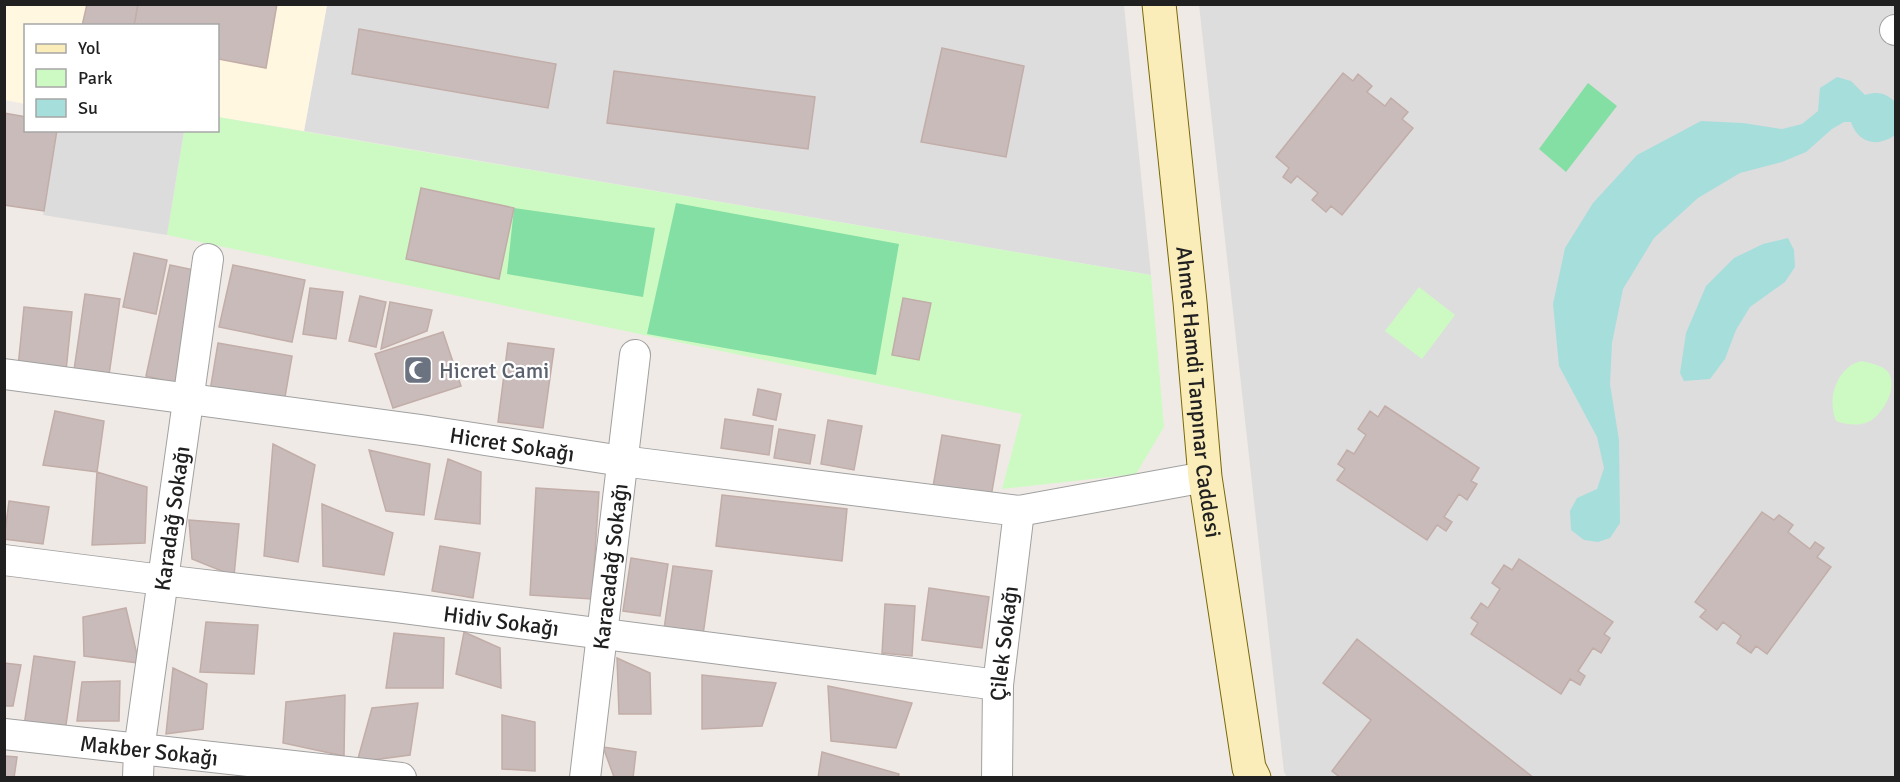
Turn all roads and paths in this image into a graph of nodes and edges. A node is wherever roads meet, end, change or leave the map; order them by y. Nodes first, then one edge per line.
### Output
1 (1159, 4) edge
2 (208, 259) dead end
3 (635, 356) dead end
4 (4, 374) edge
5 (187, 400) junction
6 (622, 461) junction
7 (1205, 477) junction
8 (1019, 511) junction
9 (4, 560) edge
10 (162, 580) junction
11 (602, 633) junction
12 (998, 685) junction
13 (4, 734) edge
14 (138, 764) edge
15 (401, 777) edge
16 (585, 777) edge
17 (997, 777) edge
18 (1254, 777) edge

1 - 7 street, Ahmet Hamdi Tanpınar Caddesi
2 - 5 street, Karadağ Sokağı
3 - 6 street, Karacadağ Sokağı
4 - 5 street, Hicret Sokağı
5 - 6 street, Hicret Sokağı
5 - 10 street, Karadağ Sokağı
6 - 8 street, Hicret Sokağı
6 - 11 street, Karacadağ Sokağı
7 - 8 street, Hicret Sokağı
7 - 18 street, Ahmet Hamdi Tanpınar Caddesi
8 - 12 street, Çilek Sokağı
9 - 10 street, Hidiv Sokağı
10 - 11 street, Hidiv Sokağı
10 - 14 street, Karadağ Sokağı
11 - 12 street, Hidiv Sokağı
11 - 16 street, Karacadağ Sokağı
12 - 17 street, Çilek Sokağı
13 - 14 street, Makber Sokağı
14 - 15 street, Makber Sokağı

